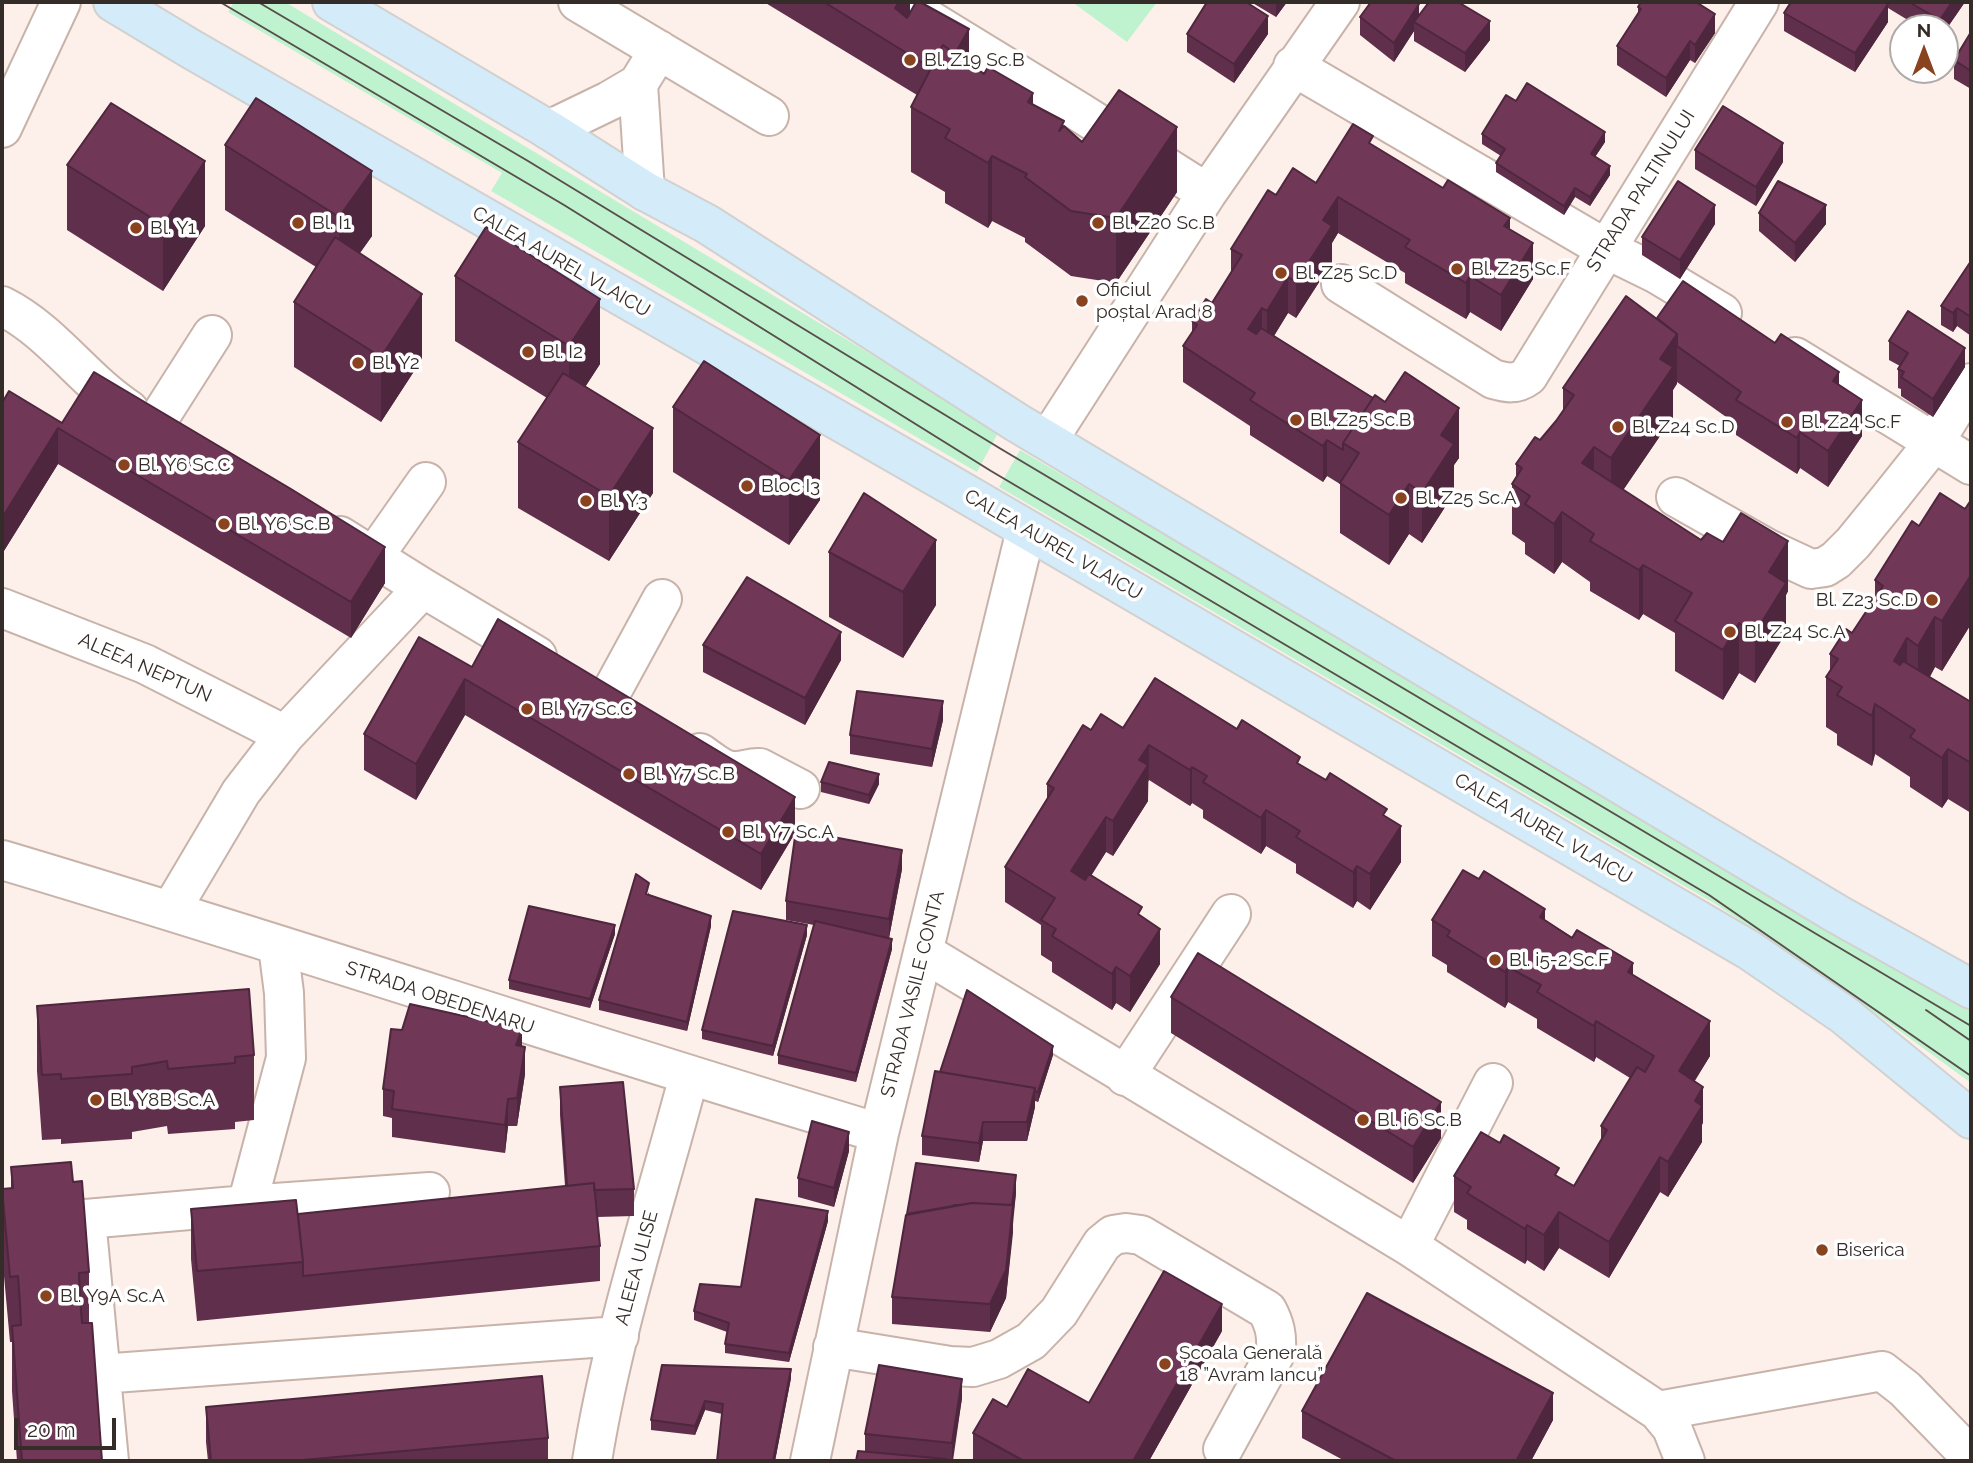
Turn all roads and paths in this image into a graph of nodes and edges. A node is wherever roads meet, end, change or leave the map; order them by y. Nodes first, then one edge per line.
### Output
1 (61, 2) edge
2 (113, 2) edge
3 (332, 2) edge
4 (578, 2) edge
5 (900, 2) edge
6 (1340, 2) edge
7 (1759, 2) edge
8 (659, 50) junction
9 (1293, 66) junction
10 (638, 84) junction
11 (769, 116) dead end
12 (2, 128) edge
13 (549, 130) junction
14 (645, 191) junction
15 (1207, 193) junction
16 (1605, 248) junction
17 (1341, 284) dead end
18 (2, 306) edge
19 (212, 335) dead end
20 (1971, 383) edge
21 (154, 426) junction
22 (1048, 440) junction
23 (1935, 441) junction
24 (189, 447) edge
25 (1971, 465) edge
26 (426, 482) dead end
27 (1676, 497) dead end
28 (305, 515) edge
29 (1026, 530) junction
30 (374, 556) junction
31 (422, 588) junction
32 (662, 598) dead end
33 (2, 608) edge
34 (667, 734) edge
35 (285, 736) junction
36 (800, 789) dead end
37 (2, 860) edge
38 (171, 910) junction
39 (1231, 914) dead end
40 (278, 946) junction
41 (923, 952) junction
42 (1971, 989) edge
43 (689, 1076) junction
44 (1125, 1076) junction
45 (1493, 1083) dead end
46 (1971, 1119) edge
47 (879, 1133) junction
48 (430, 1192) dead end
49 (247, 1205) junction
50 (2, 1215) edge
51 (86, 1219) junction
52 (1409, 1246) junction
53 (619, 1336) junction
54 (833, 1347) junction
55 (100, 1374) junction
56 (1658, 1411) junction
57 (1223, 1449) dead end
58 (1971, 1457) edge
59 (109, 1461) edge
60 (592, 1461) edge
61 (810, 1461) edge
62 (1685, 1461) edge

1 - 12 street
2 - 29 main road, CALEA AUREL VLAICU
3 - 13 main road
4 - 8 street
5 - 15 street
6 - 9 street
7 - 16 street, STRADA PALTINULUI
8 - 10 street
8 - 11 street
9 - 15 street
9 - 16 street
10 - 13 street
10 - 14 street
13 - 14 main road
14 - 22 main road
15 - 22 street
16 - 17 street, STRADA PALTINULUI
16 - 23 street
18 - 21 street
19 - 21 street
20 - 23 street
21 - 24 street
22 - 42 main road
23 - 25 street
23 - 27 street
26 - 30 street
28 - 30 street
29 - 41 street, STRADA VASILE CONTA
29 - 46 main road, CALEA AUREL VLAICU
30 - 31 street
31 - 32 street
31 - 35 street
33 - 35 street, ALEEA NEPTUN
34 - 36 street
35 - 38 street
37 - 38 street, STRADA OBEDENARU
38 - 40 street, STRADA OBEDENARU
39 - 44 street
40 - 43 street, STRADA OBEDENARU
40 - 49 street
41 - 44 street
41 - 47 street, STRADA VASILE CONTA
43 - 47 street, STRADA OBEDENARU
43 - 53 street, ALEEA ULISE
44 - 52 street
45 - 52 street
47 - 54 street, STRADA VASILE CONTA
48 - 49 street
49 - 51 street
50 - 51 street
51 - 55 street
52 - 56 street
53 - 55 street
53 - 60 street, ALEEA ULISE
54 - 57 street
54 - 61 street, STRADA VASILE CONTA
55 - 59 street
56 - 58 street
56 - 62 street

